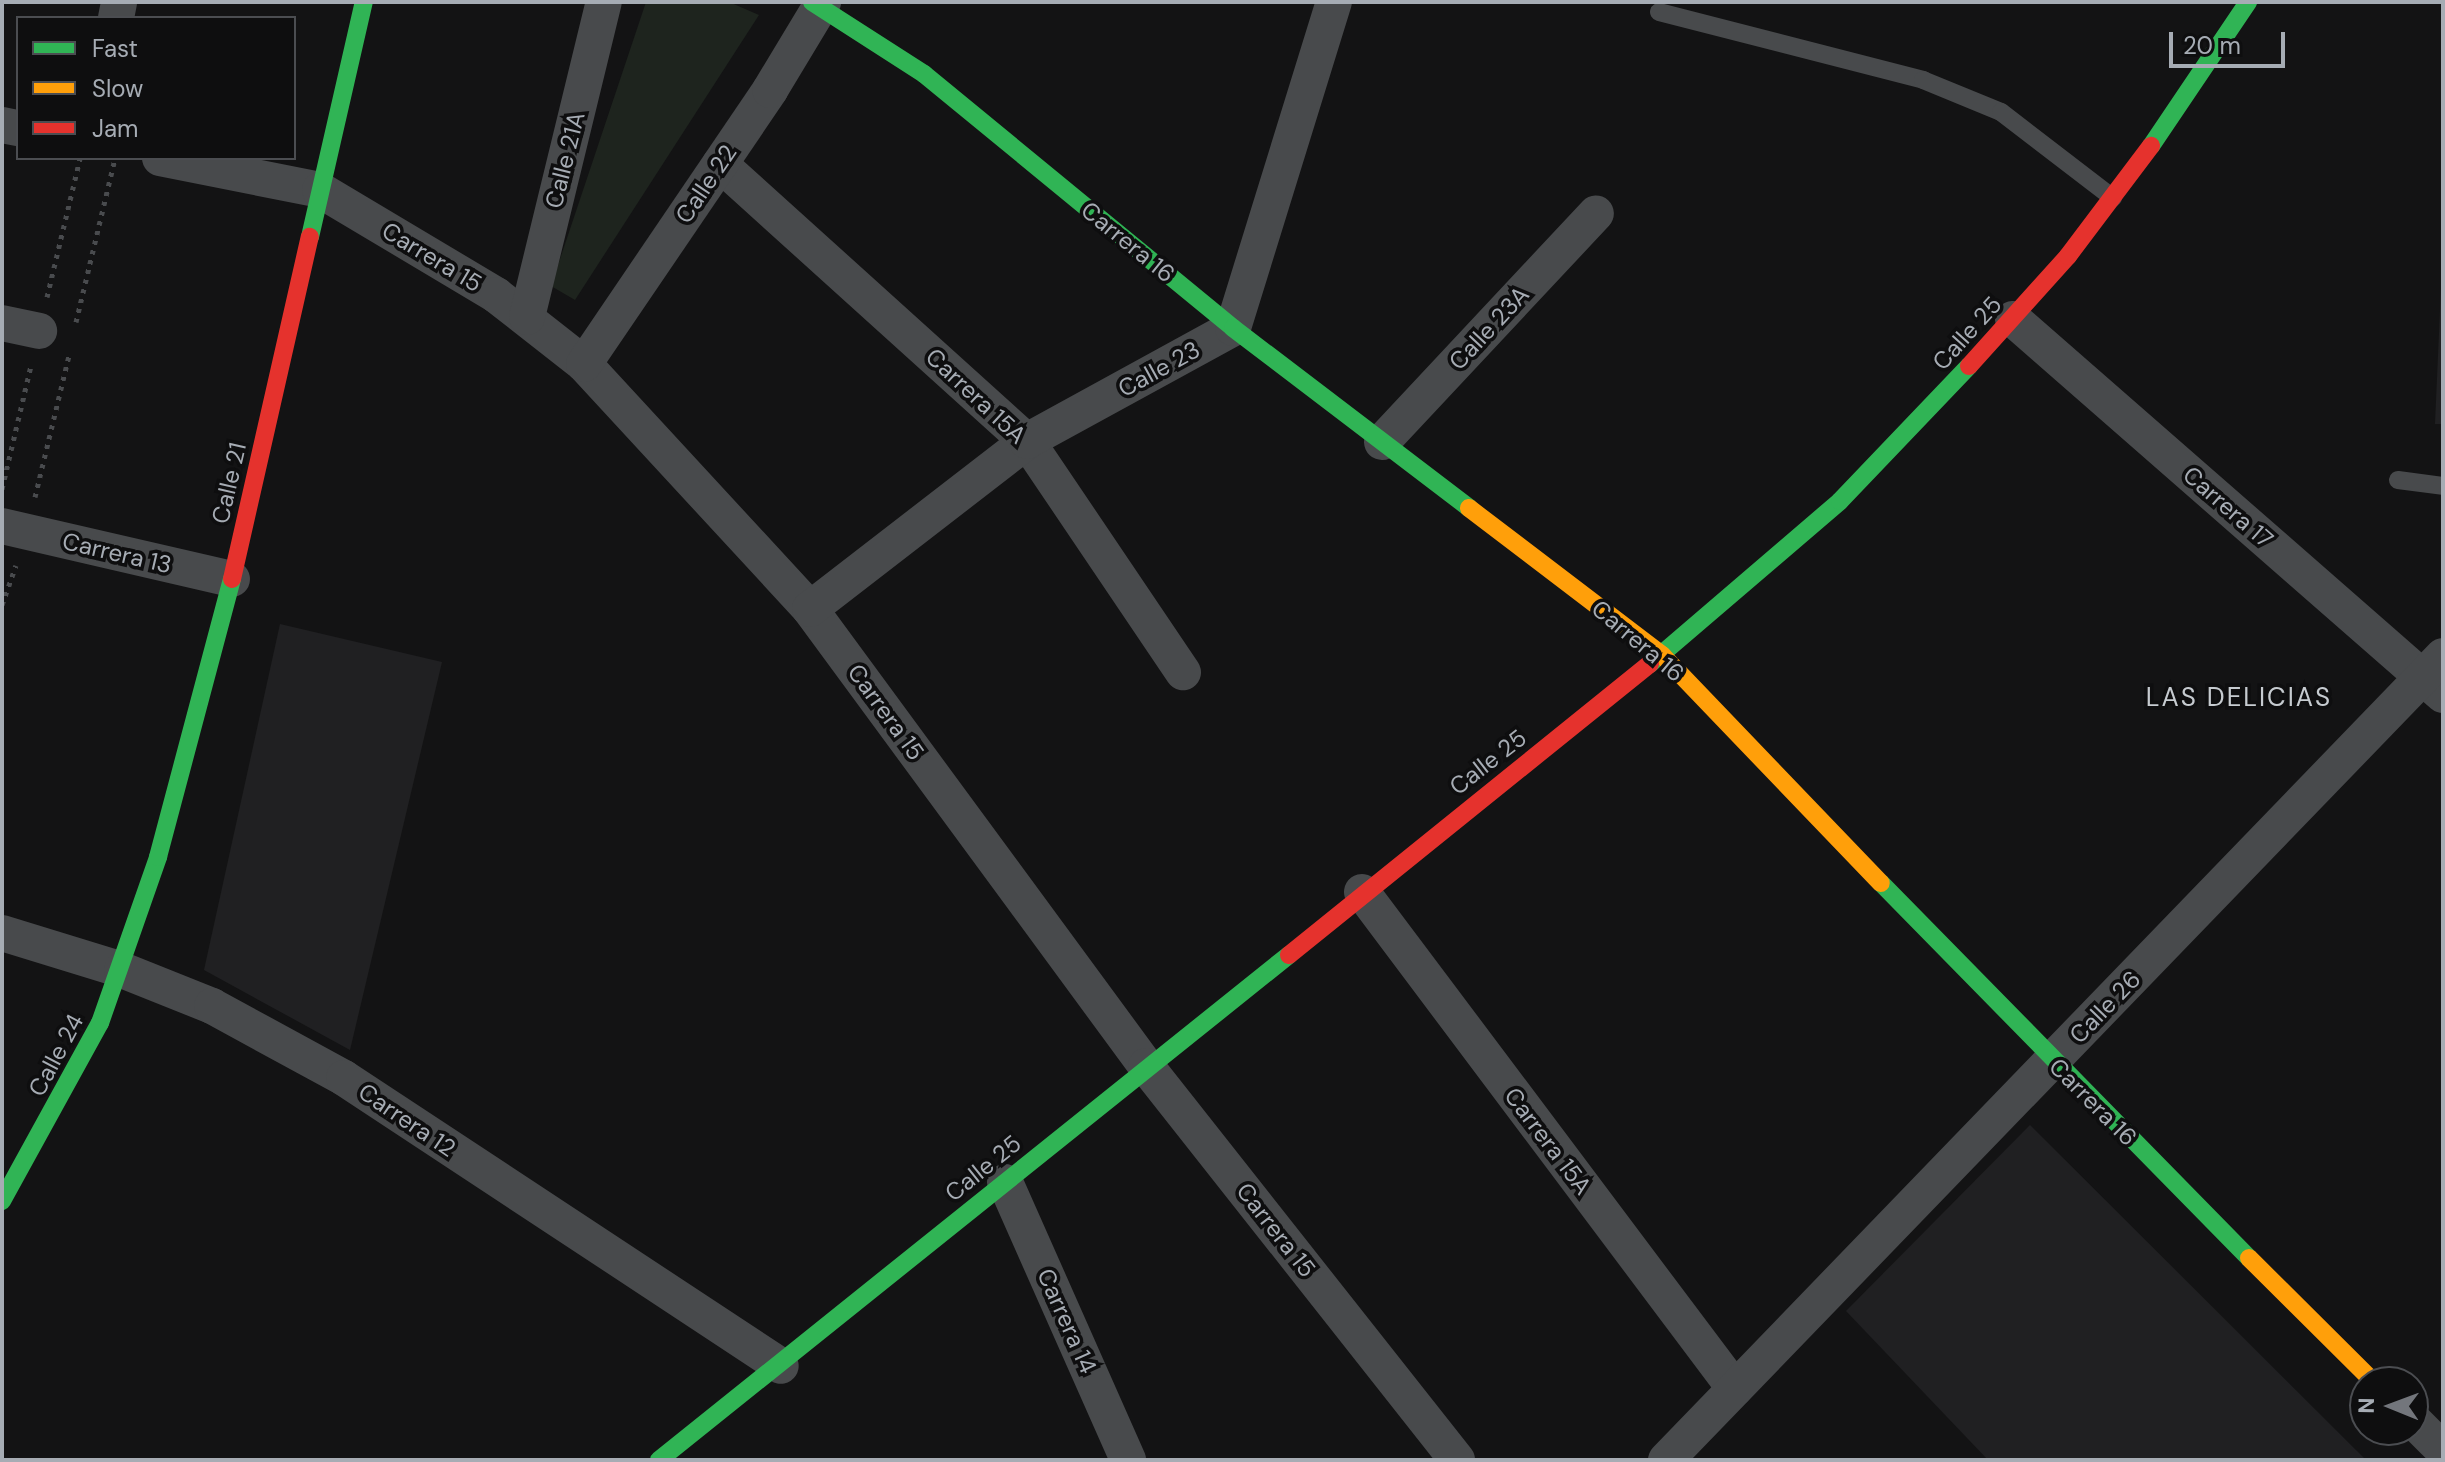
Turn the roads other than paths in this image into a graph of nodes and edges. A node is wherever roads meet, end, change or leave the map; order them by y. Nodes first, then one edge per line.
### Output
1 (364, 2) edge
2 (604, 2) edge
3 (1334, 2) edge
4 (2248, 2) edge
5 (819, 3) edge
6 (1659, 12) dead end
7 (170, 160) edge
8 (720, 164) junction
9 (320, 190) junction
10 (2113, 198) junction
11 (1596, 213) dead end
12 (527, 317) junction
13 (2013, 319) junction
14 (2, 323) edge
15 (1233, 328) junction
16 (39, 331) dead end
17 (584, 364) junction
18 (1027, 441) junction
19 (1382, 442) junction
20 (2398, 480) dead end
21 (2443, 486) edge
22 (2, 526) edge
23 (232, 579) junction
24 (810, 609) junction
25 (1662, 655) junction
26 (1183, 672) dead end
27 (2436, 676) edge
28 (1362, 892) junction
29 (2, 933) edge
30 (122, 970) junction
31 (2052, 1062) junction
32 (1146, 1066) junction
33 (1005, 1182) junction
34 (2, 1201) edge
35 (781, 1366) junction
36 (2358, 1366) edge
37 (1735, 1389) junction
38 (659, 1460) edge
39 (1128, 1460) edge
40 (1457, 1460) edge
41 (1666, 1460) edge

1 - 9 street, Calle 21
2 - 12 street, Calle 21A
3 - 15 street
4 - 10 street, Calle 25
5 - 8 street, Calle 22
5 - 15 street, Carrera 16
6 - 10 lane
7 - 9 street, Carrera 15
8 - 17 street, Calle 22
8 - 18 street, Carrera 15A
9 - 12 street, Carrera 15
9 - 23 street, Calle 21
10 - 13 street, Calle 25
11 - 19 street, Calle 23A
12 - 17 street, Carrera 15
13 - 25 street, Calle 25
13 - 27 street, Carrera 17
14 - 16 street
15 - 18 street, Calle 23
15 - 19 street, Carrera 16
17 - 24 street, Carrera 15
18 - 24 street, Calle 23
18 - 26 street, Carrera 15A
19 - 25 street, Carrera 16
20 - 21 lane
22 - 23 street, Carrera 13
23 - 30 street, Calle 21
24 - 32 street, Carrera 15
25 - 28 street, Calle 25
25 - 31 street, Carrera 16
27 - 31 street, Calle 26
28 - 32 street, Calle 25
28 - 37 street, Carrera 15A
29 - 30 street, Carrera 12
30 - 34 street, Calle 24
30 - 35 street, Carrera 12
31 - 36 street, Carrera 16
31 - 37 street, Calle 26
32 - 33 street, Calle 25
32 - 40 street, Carrera 15
33 - 35 street, Calle 25
33 - 39 street, Carrera 14
35 - 38 street, Calle 25
37 - 41 street, Calle 26

